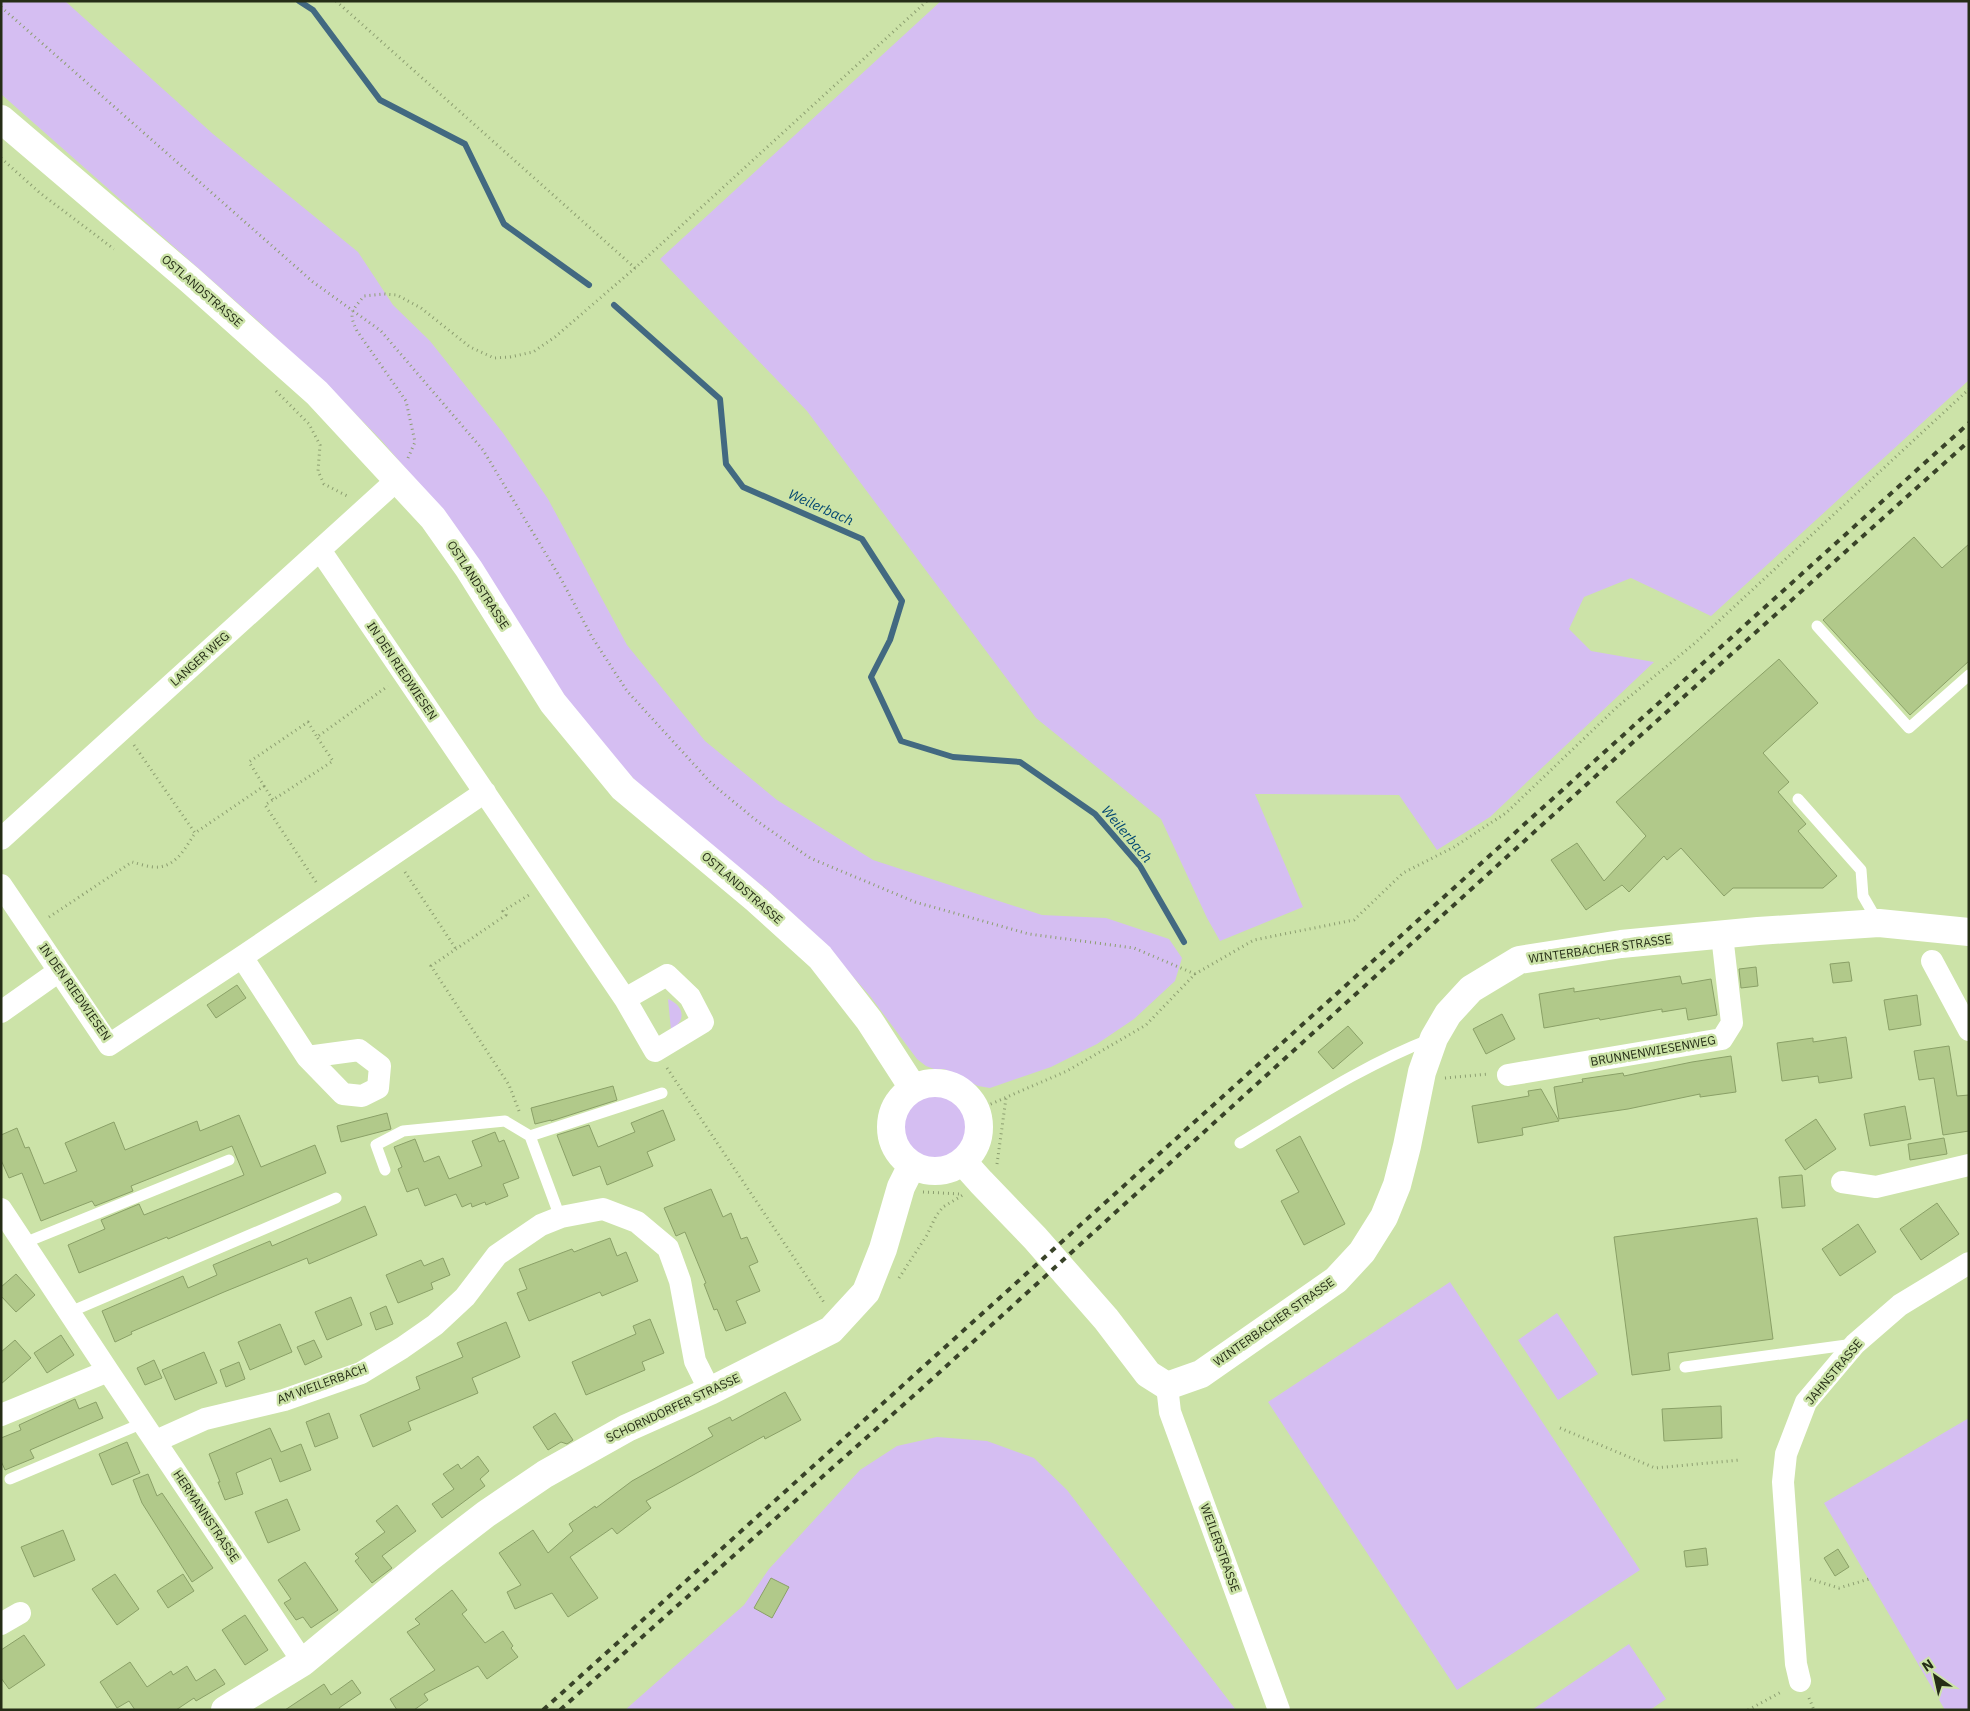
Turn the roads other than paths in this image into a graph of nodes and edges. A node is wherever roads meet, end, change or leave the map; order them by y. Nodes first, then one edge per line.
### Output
1 (1, 118) edge
2 (398, 479) junction
3 (320, 550) junction
4 (1817, 626) dead end
5 (1969, 675) edge
6 (485, 792) junction
7 (1798, 799) dead end
8 (1, 839) edge
9 (1, 884) edge
10 (1879, 923) junction
11 (1969, 932) edge
12 (1722, 935) junction
13 (242, 957) junction
14 (1932, 962) dead end
15 (59, 971) junction
16 (625, 1000) junction
17 (1, 1012) edge
18 (1969, 1030) edge
19 (1434, 1038) junction
20 (307, 1057) dead end
21 (1508, 1075) road end
22 (913, 1088) junction
23 (662, 1093) dead end
24 (530, 1136) junction
25 (1240, 1143) dead end
26 (229, 1160) dead end
27 (963, 1162) junction
28 (1969, 1165) edge
29 (385, 1170) dead end
30 (906, 1176) junction
31 (1842, 1182) dead end
32 (336, 1198) dead end
33 (1, 1208) edge
34 (560, 1217) junction
35 (24, 1243) junction
36 (1969, 1263) edge
37 (70, 1312) junction
38 (1855, 1344) junction
39 (1685, 1367) dead end
40 (108, 1371) junction
41 (1167, 1386) junction
42 (710, 1391) junction
43 (1, 1415) edge
44 (143, 1423) junction
45 (156, 1441) junction
46 (10, 1479) dead end
47 (303, 1662) junction
48 (1800, 1681) road end
49 (225, 1710) edge
50 (1279, 1710) edge

1 - 2 street, OSTLANDSTRASSE
2 - 3 street, LANGER WEG
2 - 22 street, OSTLANDSTRASSE
3 - 6 street, IN DEN RIEDWIESEN
3 - 8 street, LANGER WEG
4 - 5 lane
6 - 13 street, IN DEN RIEDWIESEN
6 - 16 street, IN DEN RIEDWIESEN
7 - 10 lane
9 - 15 street, IN DEN RIEDWIESEN
10 - 11 street, WINTERBACHER STRASSE
10 - 12 street, WINTERBACHER STRASSE
12 - 19 street, WINTERBACHER STRASSE
12 - 21 street, BRUNNENWIESENWEG
13 - 15 street, IN DEN RIEDWIESEN
13 - 20 street
14 - 18 street
15 - 17 street
16 - 16 street, IN DEN RIEDWIESEN
19 - 25 lane
19 - 41 street, WINTERBACHER STRASSE
22 - 27 street
22 - 30 street
23 - 24 lane
24 - 29 lane
24 - 34 lane
26 - 35 lane
27 - 30 street
27 - 41 street
28 - 31 street
30 - 42 street, SCHORNDORFER STRASSE
32 - 37 lane
33 - 35 street, HERMANNSTRASSE
34 - 42 street, AM WEILERBACH
34 - 45 street, AM WEILERBACH
35 - 37 street, HERMANNSTRASSE
36 - 38 street, JAHNSTRASSE
37 - 40 street, HERMANNSTRASSE
38 - 39 lane
38 - 48 street, JAHNSTRASSE
40 - 43 street
40 - 44 street, HERMANNSTRASSE
41 - 50 street, WEILERSTRASSE
42 - 47 street, SCHORNDORFER STRASSE
44 - 45 street, HERMANNSTRASSE
44 - 46 lane
45 - 47 street, HERMANNSTRASSE
47 - 49 street, SCHORNDORFER STRASSE

